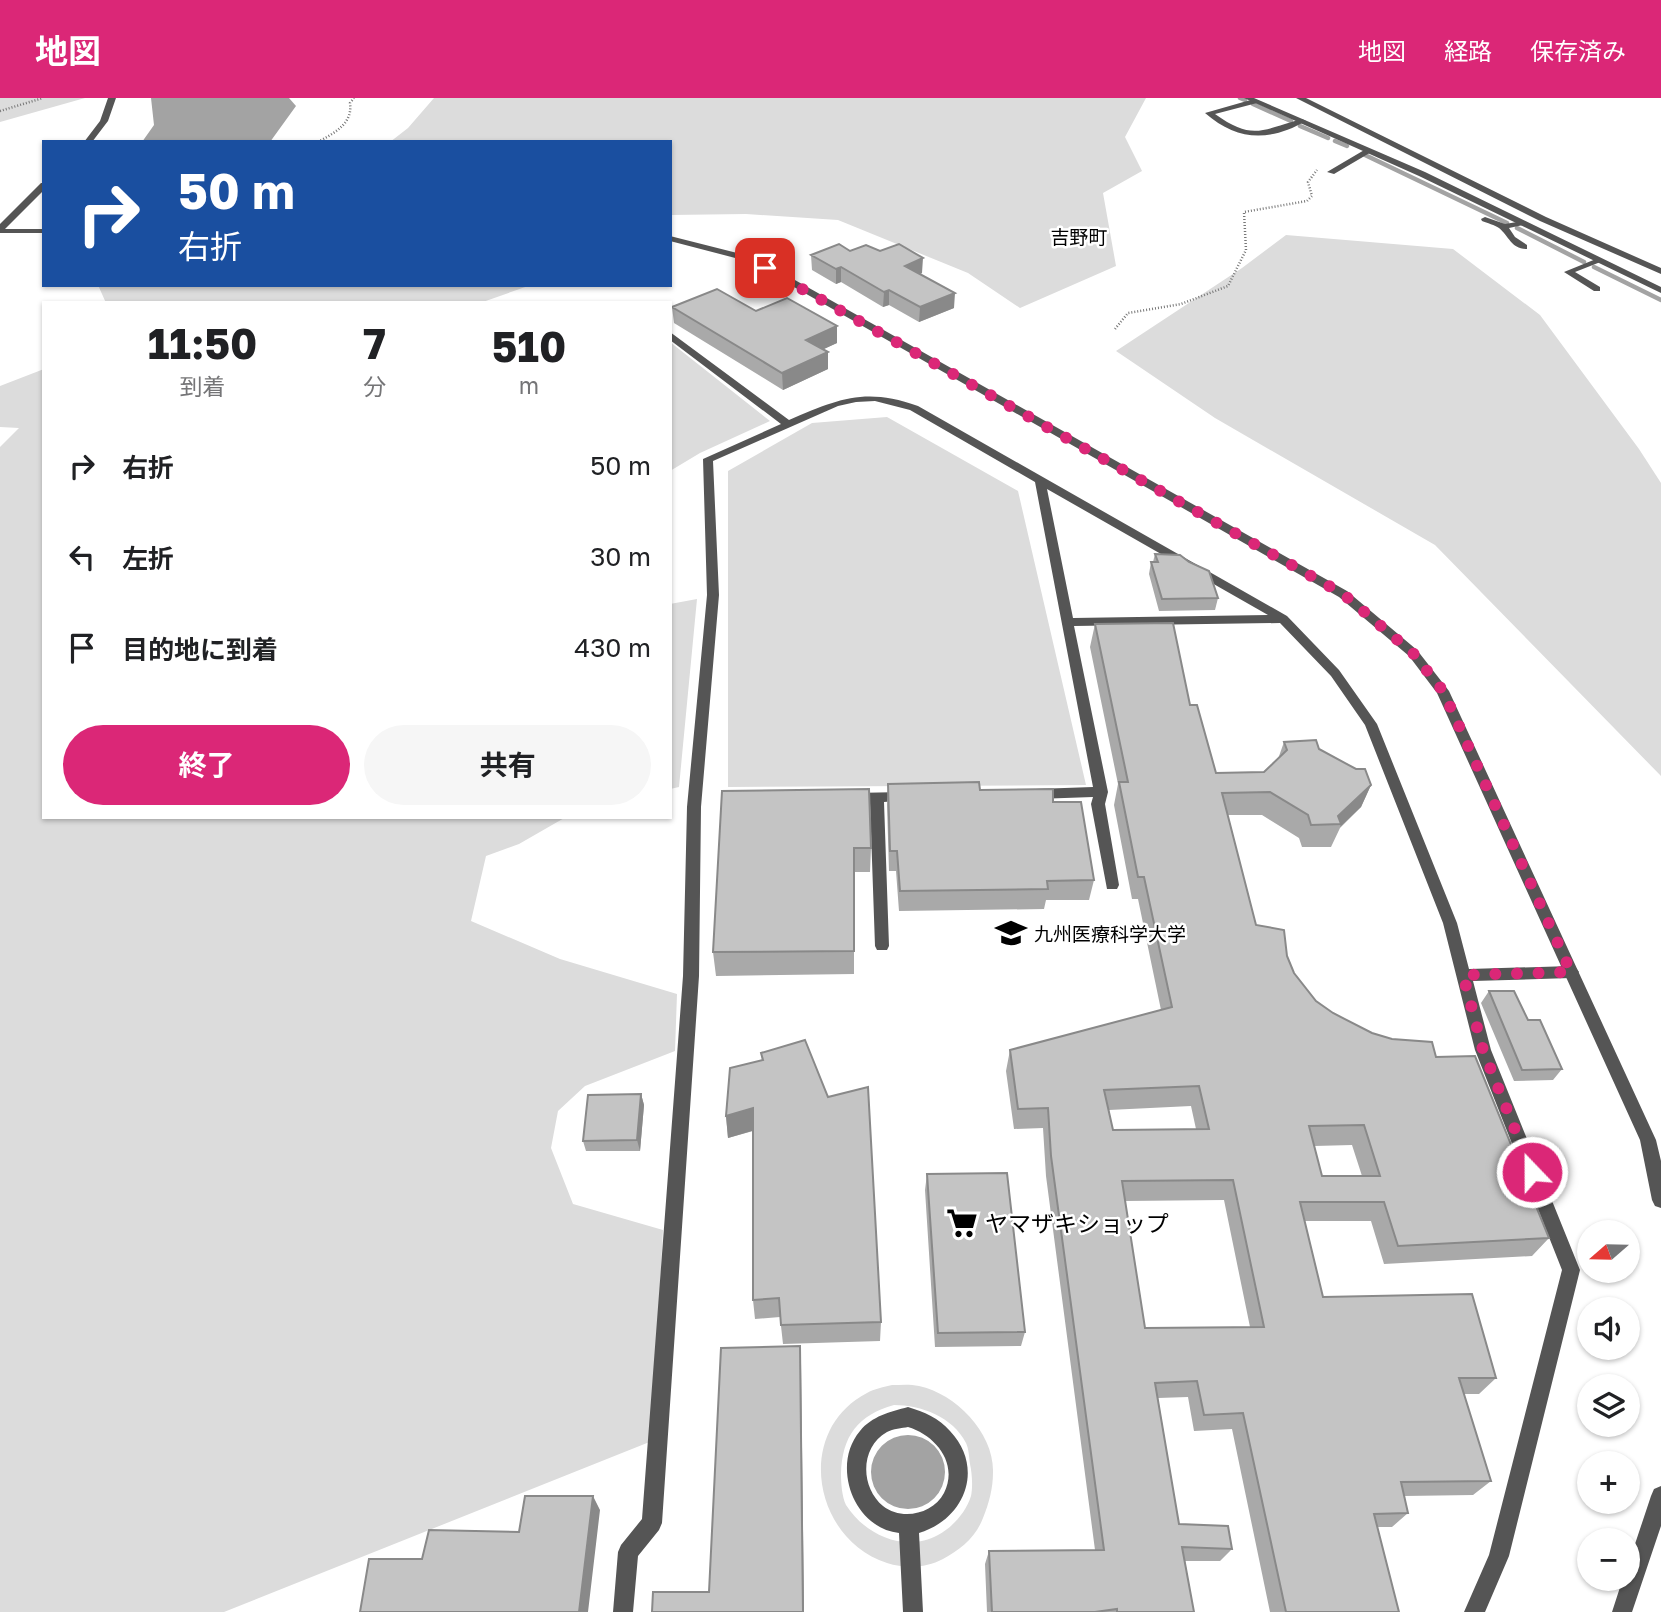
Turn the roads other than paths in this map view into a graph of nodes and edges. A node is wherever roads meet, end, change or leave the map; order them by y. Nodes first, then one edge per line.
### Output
1 (112, 98) edge
2 (1300, 98) edge
3 (1251, 99) edge
4 (1302, 121) junction
5 (90, 140) edge
6 (1368, 151) junction
7 (1331, 172) dead end
8 (42, 187) edge
9 (1485, 219) dead end
10 (1520, 223) junction
11 (1504, 227) junction
12 (0, 230) edge
13 (42, 231) edge
14 (672, 239) edge
15 (1524, 247) dead end
16 (1599, 261) junction
17 (1661, 271) edge
18 (1597, 289) dead end
19 (1661, 290) edge
20 (672, 337) edge
21 (788, 424) junction
22 (1041, 480) junction
23 (1283, 619) junction
24 (1068, 622) junction
25 (1101, 792) junction
26 (1022, 794) edge
27 (916, 797) edge
28 (877, 798) junction
29 (853, 799) edge
30 (1112, 885) dead end
31 (882, 946) dead end
32 (1571, 972) junction
33 (1463, 975) junction
34 (1661, 1200) edge
35 (1661, 1496) edge
36 (909, 1525) junction
37 (623, 1612) edge
38 (913, 1612) edge
39 (1474, 1612) edge
40 (1622, 1612) edge

1 - 5 street
2 - 17 street
3 - 4 street
3 - 4 street
4 - 6 street
6 - 7 street
6 - 10 street
8 - 12 street
9 - 11 street
10 - 11 street
10 - 16 street
11 - 15 street
12 - 13 street
14 - 32 street
16 - 18 street
16 - 19 street
20 - 21 street
21 - 22 street
21 - 37 street
22 - 23 street
22 - 24 street
23 - 24 street
23 - 33 street
24 - 25 street
25 - 26 street
25 - 30 street
27 - 28 street
28 - 29 street
28 - 31 street
32 - 33 street
32 - 34 street
33 - 39 street
35 - 40 street
36 - 36 street
36 - 38 street

